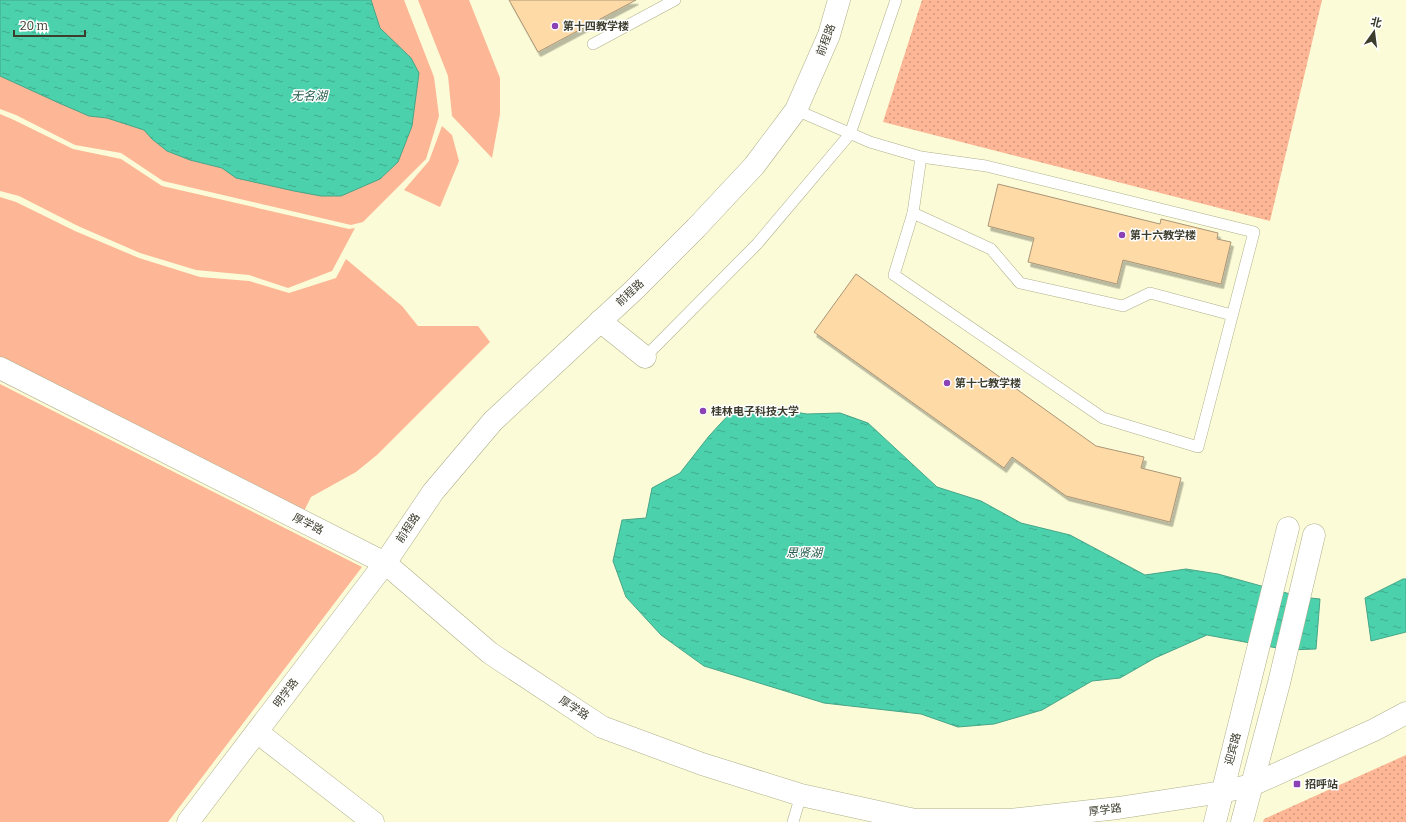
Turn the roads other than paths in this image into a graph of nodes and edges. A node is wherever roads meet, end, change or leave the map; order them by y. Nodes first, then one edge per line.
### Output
1 (674, 0) edge
2 (839, 0) edge
3 (896, 0) edge
4 (593, 44) dead end
5 (796, 110) junction
6 (850, 134) junction
7 (921, 157) junction
8 (913, 213) junction
9 (1232, 315) junction
10 (600, 321) junction
11 (645, 357) joint
12 (0, 368) edge
13 (1288, 528) dead end
14 (1314, 535) dead end
15 (385, 563) junction
16 (1406, 713) edge
17 (256, 732) junction
18 (1252, 785) junction
19 (1222, 792) junction
20 (801, 795) junction
21 (188, 822) edge
22 (373, 822) edge
23 (793, 822) edge
24 (1215, 822) edge
25 (1242, 822) edge

1 - 4 lane
2 - 5 street, 前程路
3 - 6 lane
5 - 6 lane
5 - 10 street, 前程路
6 - 7 lane
6 - 11 lane
7 - 8 lane
7 - 9 lane
8 - 9 lane
8 - 9 lane
10 - 11 street
10 - 15 street, 前程路
12 - 15 street, 厚学路
13 - 19 street, 迎宾路
14 - 18 street
15 - 17 street, 明学路
15 - 20 street, 厚学路
16 - 18 street
17 - 21 street, 明学路
17 - 22 street
18 - 19 street
18 - 25 street
19 - 20 street, 厚学路
19 - 24 street, 迎宾路
20 - 23 lane

